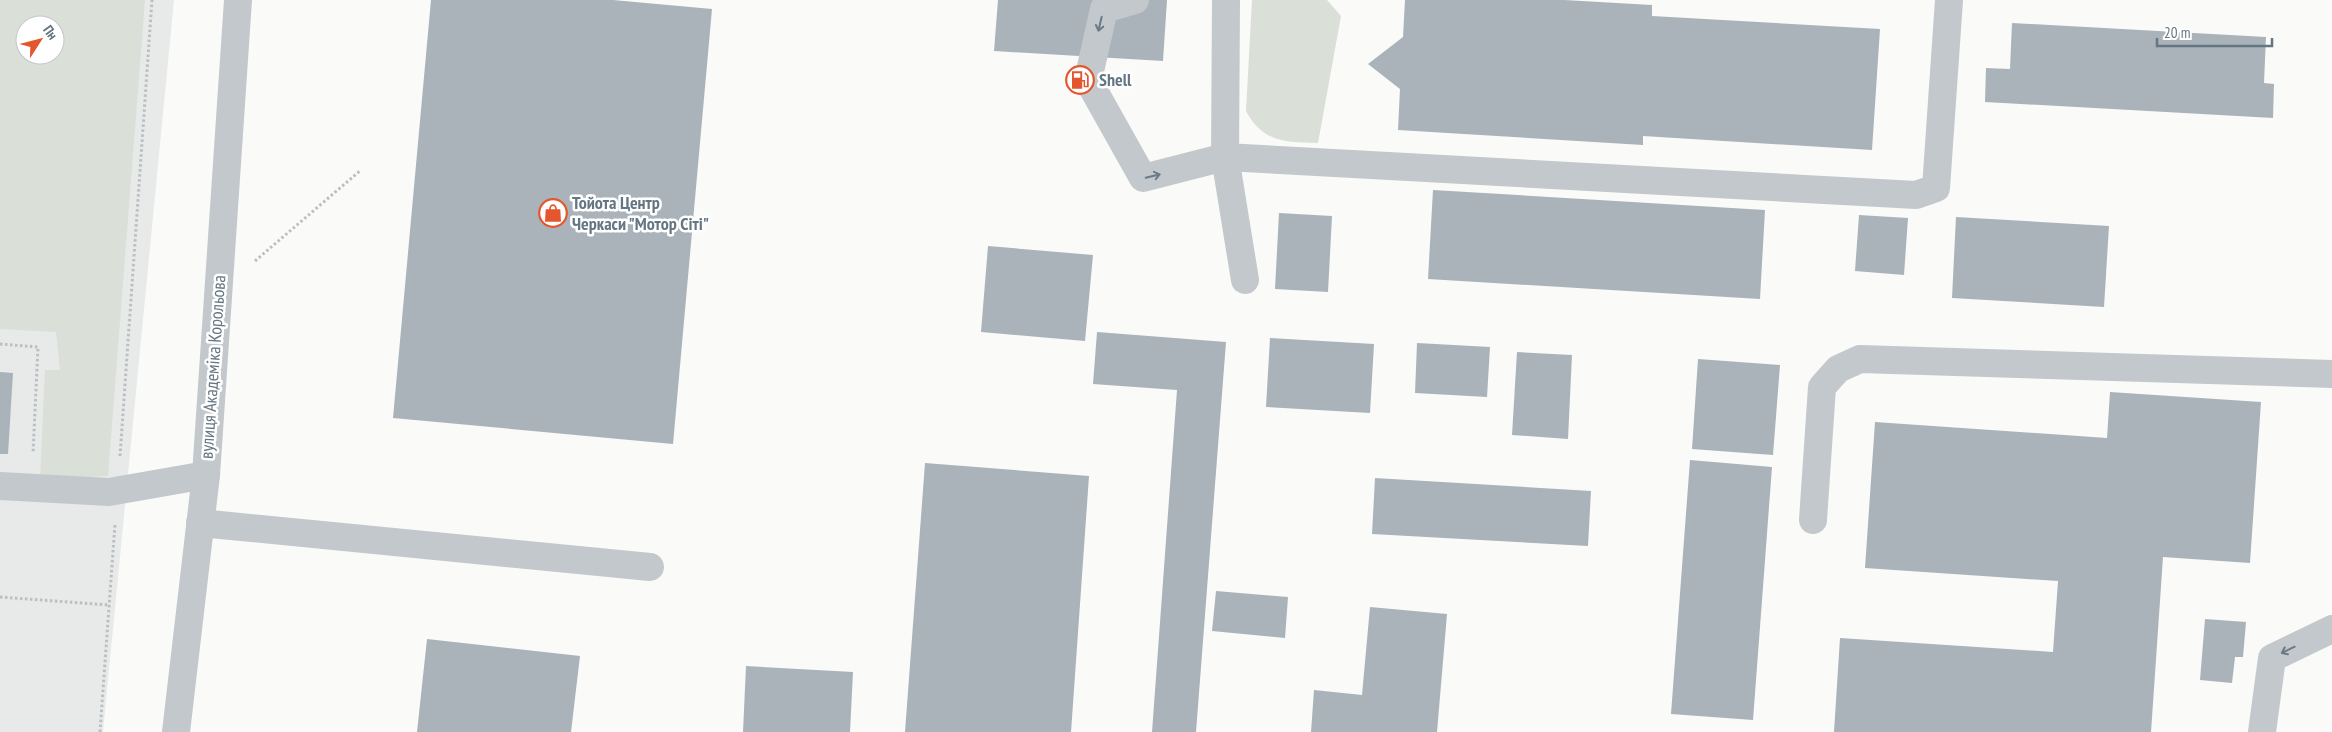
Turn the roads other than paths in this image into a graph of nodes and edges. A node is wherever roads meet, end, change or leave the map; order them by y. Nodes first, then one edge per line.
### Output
1 (238, 0) edge
2 (1135, 0) edge
3 (1226, 0) edge
4 (1949, 0) edge
5 (1225, 157) junction
6 (1246, 280) dead end
7 (2332, 374) edge
8 (206, 475) junction
9 (0, 486) edge
10 (1813, 520) dead end
11 (200, 523) junction
12 (650, 566) dead end
13 (2332, 630) edge
14 (176, 732) edge
15 (2262, 732) edge

1 - 8 street, вулиця Академіка Корольова
2 -> 5 street
3 - 5 street
4 - 5 street
5 - 6 street
7 - 10 street
8 - 9 street
8 - 11 street, вулиця Академіка Корольова
11 - 12 street
11 - 14 street, вулиця Академіка Корольова
13 -> 15 street

